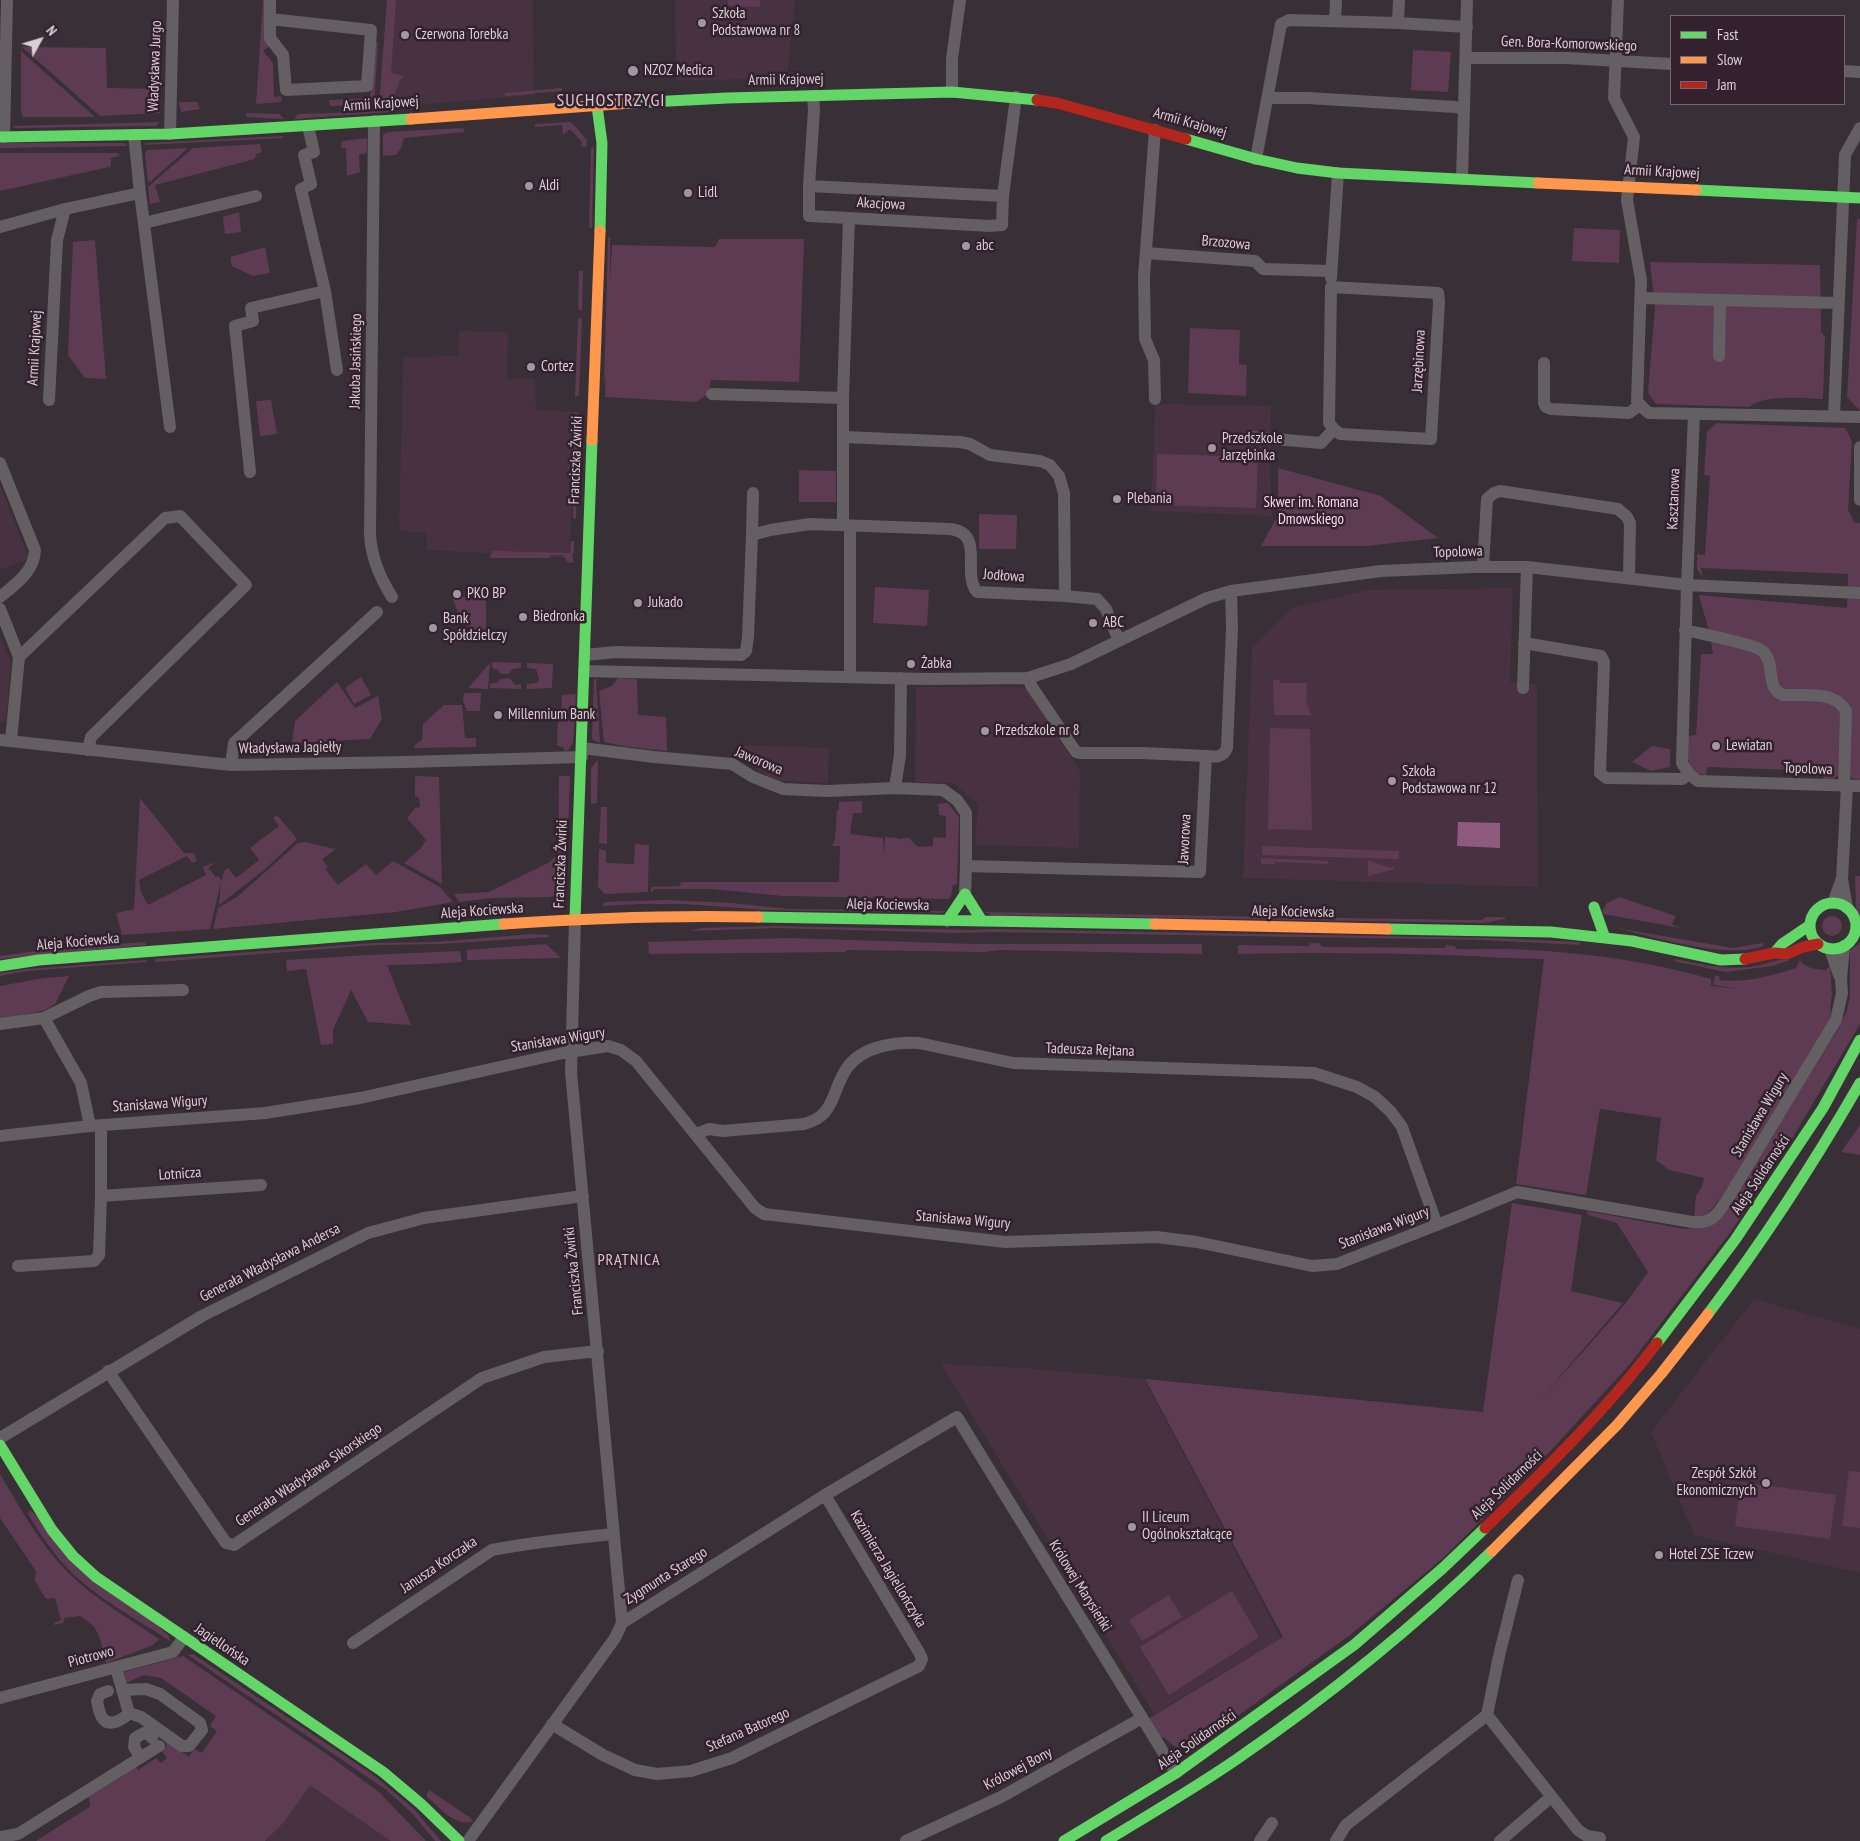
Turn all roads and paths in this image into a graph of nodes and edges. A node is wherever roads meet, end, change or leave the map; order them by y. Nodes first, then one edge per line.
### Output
1 (7, 0) edge
2 (173, 0) edge
3 (270, 0) edge
4 (960, 0) edge
5 (1336, 0) edge
6 (1399, 0) edge
7 (1467, 0) edge
8 (1618, 0) edge
9 (270, 19) junction
10 (1335, 21) junction
11 (1398, 23) junction
12 (1467, 27) junction
13 (1466, 58) junction
14 (1616, 61) junction
15 (1670, 64) edge
16 (1845, 70) edge
17 (1860, 72) edge
18 (952, 92) junction
19 (813, 96) junction
20 (1016, 97) junction
21 (1268, 98) junction
22 (596, 106) junction
23 (1464, 109) junction
24 (374, 121) junction
25 (308, 126) junction
26 (1860, 128) edge
27 (1155, 130) junction
28 (170, 134) junction
29 (134, 135) junction
30 (2, 137) edge
31 (1256, 159) junction
32 (1338, 173) junction
33 (1462, 179) junction
34 (809, 186) junction
35 (1629, 187) junction
36 (140, 193) junction
37 (256, 196) dead end
38 (1003, 196) junction
39 (1842, 197) junction
40 (1860, 198) edge
41 (65, 209) junction
42 (849, 218) junction
43 (144, 223) junction
44 (0, 227) edge
45 (1146, 253) junction
46 (1331, 270) junction
47 (1331, 287) junction
48 (324, 291) junction
49 (1641, 298) junction
50 (1720, 301) junction
51 (1838, 303) junction
52 (1719, 356) dead end
53 (1544, 364) dead end
54 (337, 370) dead end
55 (712, 394) dead end
56 (843, 398) junction
57 (1155, 398) dead end
58 (49, 400) dead end
59 (1640, 405) junction
60 (1694, 414) junction
61 (1834, 416) junction
62 (1860, 417) edge
63 (170, 427) dead end
64 (1334, 429) junction
65 (844, 437) junction
66 (1250, 438) dead end
67 (1860, 447) edge
68 (0, 463) edge
69 (250, 472) dead end
70 (754, 493) dead end
71 (1860, 500) edge
72 (846, 525) junction
73 (752, 535) junction
74 (1483, 567) junction
75 (1527, 568) junction
76 (1629, 578) junction
77 (1687, 584) junction
78 (1231, 591) junction
79 (1860, 593) edge
80 (1065, 596) junction
81 (0, 597) edge
82 (392, 597) dead end
83 (0, 609) edge
84 (377, 612) dead end
85 (1685, 630) junction
86 (1119, 641) junction
87 (1524, 643) junction
88 (585, 655) junction
89 (19, 658) junction
90 (584, 671) junction
91 (850, 677) junction
92 (901, 678) junction
93 (1028, 678) junction
94 (1523, 688) dead end
95 (6, 740) edge
96 (88, 750) junction
97 (582, 753) junction
98 (1206, 756) junction
99 (230, 765) junction
100 (1689, 774) junction
101 (1845, 786) junction
102 (1860, 786) edge
103 (895, 788) junction
104 (966, 866) junction
105 (1842, 879) junction
106 (964, 894) junction
107 (1833, 903) junction
108 (1594, 907) dead end
109 (1847, 908) junction
110 (575, 919) junction
111 (947, 921) junction
112 (982, 921) junction
113 (1858, 924) edge
114 (1810, 926) junction
115 (1605, 938) junction
116 (1852, 940) edge
117 (1818, 944) junction
118 (1830, 949) junction
119 (1774, 953) junction
120 (0, 966) edge
121 (1841, 979) junction
122 (183, 990) dead end
123 (44, 1018) junction
124 (0, 1024) edge
125 (1860, 1040) edge
126 (571, 1052) junction
127 (1860, 1083) edge
128 (95, 1125) junction
129 (696, 1134) junction
130 (0, 1136) edge
131 (261, 1185) dead end
132 (101, 1196) junction
133 (583, 1196) junction
134 (1438, 1225) junction
135 (18, 1266) dead end
136 (598, 1351) junction
137 (108, 1371) junction
138 (957, 1417) joint
139 (0, 1438) edge
140 (0, 1445) edge
141 (825, 1495) junction
142 (614, 1534) junction
143 (1518, 1580) dead end
144 (622, 1623) junction
145 (184, 1637) junction
146 (353, 1643) dead end
147 (922, 1660) joint
148 (116, 1668) junction
149 (122, 1690) junction
150 (108, 1691) dead end
151 (0, 1698) edge
152 (129, 1713) junction
153 (1487, 1715) junction
154 (1142, 1718) junction
155 (552, 1724) junction
156 (140, 1757) junction
157 (1176, 1773) junction
158 (1551, 1797) junction
159 (1272, 1823) dead end
160 (0, 1837) edge
161 (1600, 1838) dead end
162 (459, 1841) edge
163 (468, 1841) edge
164 (906, 1841) edge
165 (1064, 1841) edge
166 (1106, 1841) edge
167 (1260, 1841) edge
168 (1336, 1841) edge
169 (1500, 1841) edge

1 - 30 street
2 - 28 street, Władysława Jurgo
3 - 9 street
4 - 18 street
5 - 10 street
6 - 11 street
7 - 12 street
8 - 14 street
9 - 9 street
10 - 11 street
10 - 21 street
11 - 12 street
12 - 13 street
13 - 14 street, Gen. Bora-Komorowskiego
13 - 23 street
14 - 15 street, Gen. Bora-Komorowskiego
14 - 35 street
16 - 17 street
18 - 19 street, Armii Krajowej
18 - 20 street, Armii Krajowej
19 - 22 street, Armii Krajowej
19 - 34 street
20 - 27 street, Armii Krajowej
20 - 38 street, Akacjowa
21 - 23 street
21 - 31 street
22 - 24 street, Armii Krajowej
22 - 88 street, Franciszka Żwirki
23 - 33 street
24 - 25 street, Armii Krajowej
24 - 82 street, Jakuba Jasińskiego
25 - 28 street, Armii Krajowej
25 - 48 street
26 - 39 street
27 - 31 street, Armii Krajowej
27 - 45 street
28 - 29 street, Armii Krajowej
29 - 30 street, Armii Krajowej
29 - 36 street
31 - 32 street, Armii Krajowej
32 - 33 street, Armii Krajowej
32 - 46 street
33 - 35 street, Armii Krajowej
34 - 38 street, Akacjowa
34 - 42 street
35 - 39 street, Armii Krajowej
35 - 49 street
36 - 41 street
36 - 43 street
37 - 43 street
38 - 42 street, Akacjowa
39 - 40 street, Armii Krajowej
39 - 51 street
41 - 44 street
41 - 58 street, Armii Krajowej
42 - 56 street, Akacjowa
43 - 63 street
45 - 46 street, Brzozowa
45 - 57 street
46 - 47 street
47 - 64 street
47 - 64 street, Jarzębinowa
48 - 54 street
48 - 69 street
49 - 50 street
49 - 59 street
50 - 51 street
50 - 52 street
51 - 61 street
53 - 59 street
55 - 56 street
56 - 65 street, Akacjowa
59 - 60 street
60 - 61 street
60 - 77 street, Kasztanowa
61 - 62 street
64 - 66 street
65 - 72 street, Akacjowa
65 - 80 street
67 - 71 street
68 - 81 street
70 - 73 street
72 - 73 street, Jodłowa
72 - 80 street, Jodłowa
72 - 91 street
73 - 88 street
74 - 75 street, Topolowa
74 - 76 street
74 - 78 street, Topolowa
75 - 76 street, Topolowa
75 - 87 street
76 - 77 street, Topolowa
77 - 79 street, Topolowa
77 - 85 street
78 - 86 street
78 - 98 street
80 - 86 street, Jodłowa
83 - 89 street
84 - 99 street
85 - 100 street
85 - 101 street
86 - 93 street
87 - 94 street
87 - 100 street
88 - 90 street, Franciszka Żwirki
89 - 95 street
89 - 96 street
90 - 91 street
90 - 97 street, Franciszka Żwirki
91 - 92 street
92 - 93 street
92 - 103 street
93 - 98 street
95 - 96 street, Władysława Jagiełły
96 - 99 street, Władysława Jagiełły
97 - 99 street, Władysława Jagiełły
97 - 103 street, Jaworowa
97 - 110 street, Franciszka Żwirki
98 - 104 street, Jaworowa
100 - 101 street, Topolowa
101 - 102 street
101 - 105 street, Topolowa
103 - 104 street, Jaworowa
104 - 106 street, Jaworowa
105 - 107 street, Topolowa
105 - 109 street, Topolowa
106 - 111 street
106 - 112 street
107 - 109 street
107 - 114 street
108 - 115 street
109 - 113 street
110 - 111 street, Aleja Kociewska
110 - 120 street, Aleja Kociewska
110 - 126 street, Franciszka Żwirki
111 - 112 street, Aleja Kociewska
112 - 115 street, Aleja Kociewska
113 - 116 street
114 - 117 street
114 - 119 street, Aleja Kociewska
115 - 119 street, Aleja Kociewska
116 - 118 street
116 - 121 street, Stanisława Wigury
117 - 118 street
117 - 119 street, Aleja Kociewska
118 - 121 street, Stanisława Wigury
121 - 134 street, Stanisława Wigury
122 - 123 street
123 - 124 street
123 - 128 street
125 - 157 street, Aleja Solidarności
126 - 128 street, Stanisława Wigury
126 - 129 street, Stanisława Wigury
126 - 133 street, Franciszka Żwirki
127 - 166 street
128 - 130 street, Stanisława Wigury
128 - 132 street
129 - 134 street, Stanisława Wigury
129 - 134 street, Tadeusza Rejtana
131 - 132 street, Lotnicza
132 - 135 street
133 - 136 street, Franciszka Żwirki
133 - 137 street, Generała Władysława Andersa
136 - 137 street, Generała Władysława Sikorskiego
136 - 142 street, Franciszka Żwirki
137 - 139 street, Generała Władysława Andersa
138 - 141 street, Zygmunta Starego
138 - 154 street, Królowej Marysieńki
140 - 145 street, Jagiellońska
141 - 144 street, Zygmunta Starego
141 - 147 street, Kazimierza Jagiellończyka
142 - 144 street, Franciszka Żwirki
142 - 146 street, Janusza Korczaka
143 - 153 street
144 - 155 street, Zygmunta Starego
145 - 148 street, Piotrowo
145 - 162 street, Jagiellońska
147 - 155 street, Stefana Batorego
148 - 149 street
148 - 151 street, Piotrowo
149 - 152 street
149 - 152 street
150 - 152 street
153 - 158 street
153 - 168 street
154 - 157 street, Królowej Marysieńki
154 - 164 street, Królowej Bony
155 - 163 street, Zygmunta Starego
156 - 156 street
156 - 160 street
157 - 165 street, Aleja Solidarności
158 - 161 street
158 - 169 street
159 - 167 street

